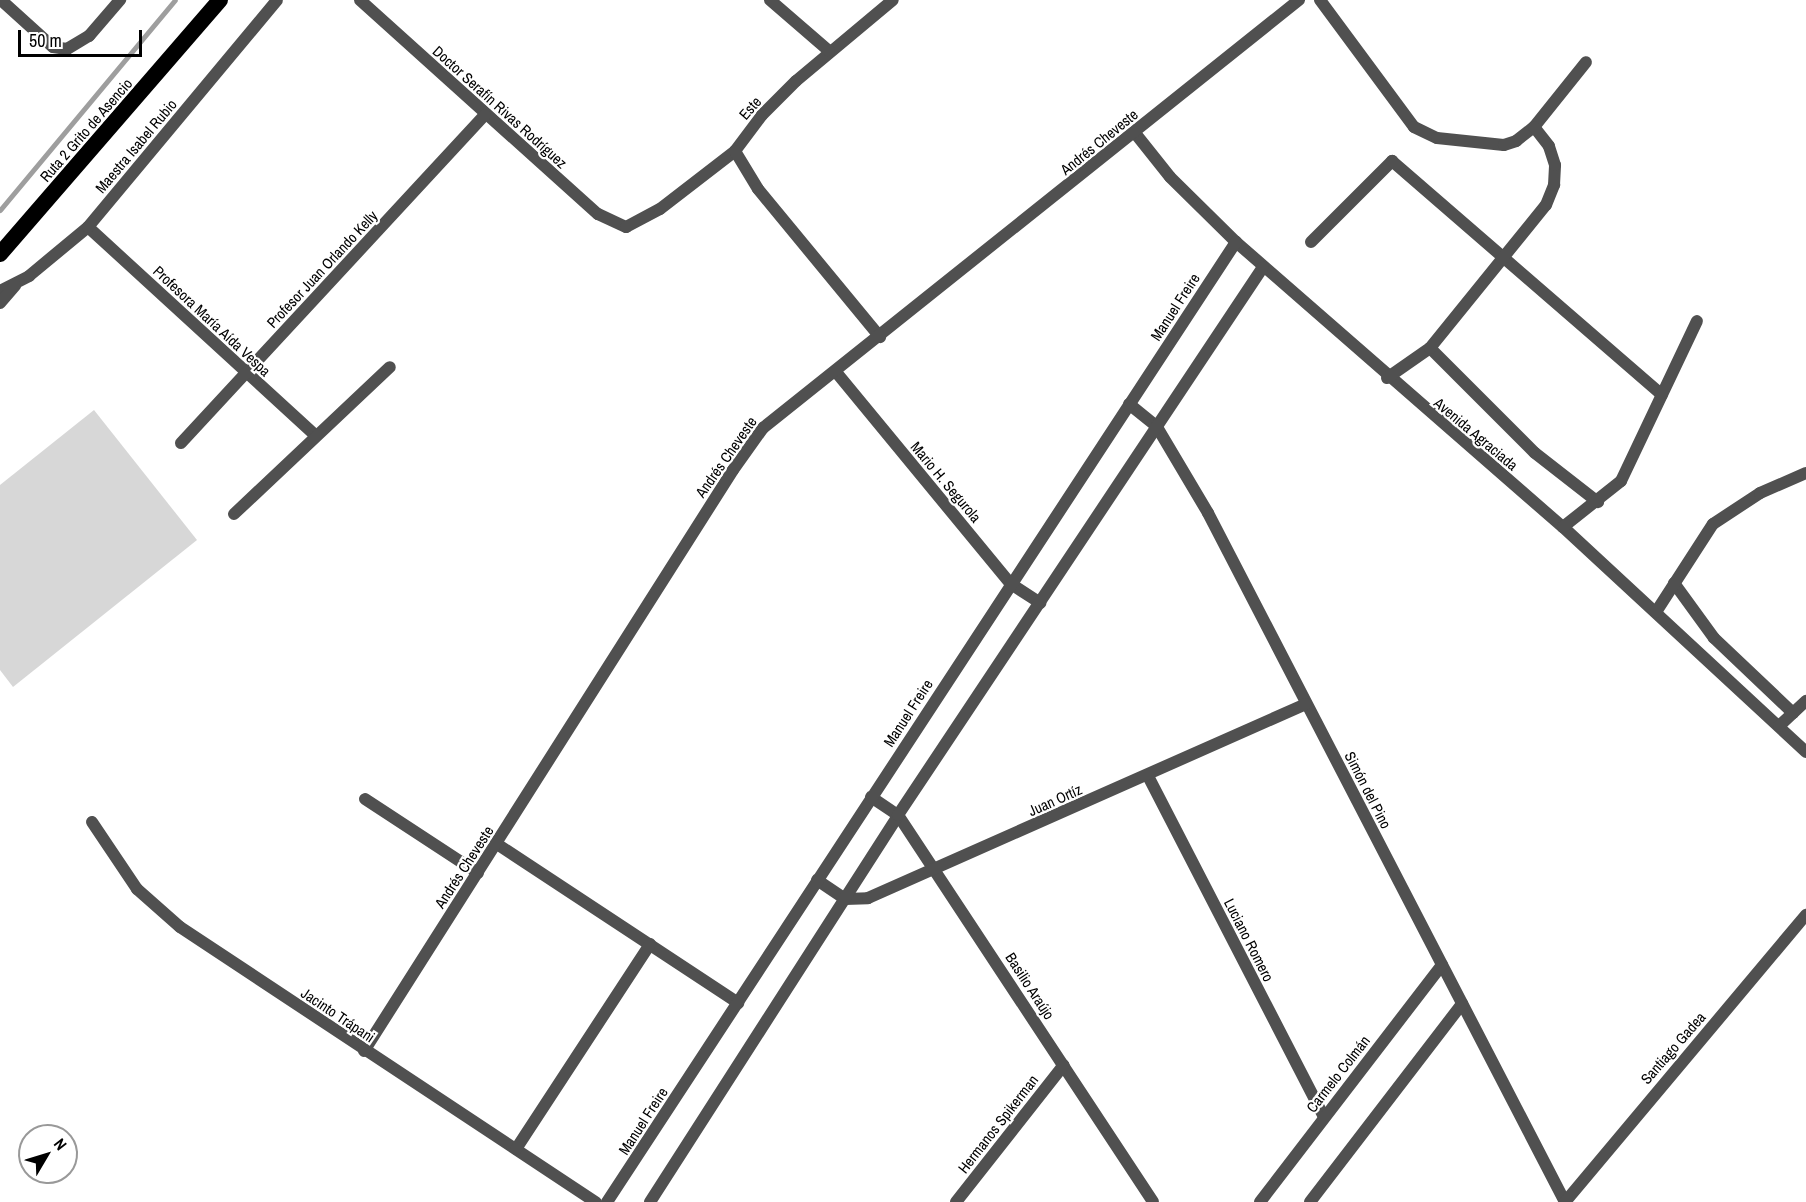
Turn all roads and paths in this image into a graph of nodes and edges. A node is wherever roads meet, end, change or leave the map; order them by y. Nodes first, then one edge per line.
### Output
1 (1, 0) edge
2 (120, 0) edge
3 (220, 0) edge
4 (277, 0) edge
5 (360, 0) edge
6 (770, 0) edge
7 (893, 0) edge
8 (1299, 0) edge
9 (1320, 0) edge
10 (829, 51) junction
11 (1586, 62) dead end
12 (485, 115) junction
13 (1534, 127) junction
14 (1135, 133) junction
15 (735, 151) junction
16 (88, 227) junction
17 (626, 227) joint
18 (1236, 242) junction
19 (1311, 242) dead end
20 (0, 254) edge
21 (1502, 257) junction
22 (1263, 267) junction
23 (21, 280) junction
24 (0, 291) edge
25 (0, 303) edge
26 (1697, 321) dead end
27 (879, 336) junction
28 (1430, 348) junction
29 (390, 367) dead end
30 (836, 372) junction
31 (246, 373) junction
32 (1387, 378) junction
33 (1662, 395) junction
34 (1129, 404) junction
35 (1157, 427) junction
36 (316, 436) junction
37 (181, 443) dead end
38 (1806, 473) edge
39 (1598, 502) junction
40 (234, 514) dead end
41 (1563, 527) junction
42 (1674, 583) junction
43 (1011, 584) junction
44 (1040, 603) junction
45 (1656, 612) junction
46 (1806, 701) edge
47 (1306, 704) junction
48 (1793, 712) junction
49 (1779, 726) junction
50 (1806, 752) edge
51 (1148, 776) junction
52 (872, 796) junction
53 (365, 799) dead end
54 (898, 815) junction
55 (92, 822) dead end
56 (497, 844) junction
57 (935, 869) junction
58 (478, 873) junction
59 (817, 880) junction
60 (845, 898) junction
61 (1806, 915) edge
62 (650, 944) junction
63 (1442, 965) junction
64 (738, 1003) junction
65 (1461, 1004) junction
66 (364, 1051) junction
67 (1064, 1065) junction
68 (1324, 1117) junction
69 (516, 1149) junction
70 (596, 1202) edge
71 (608, 1202) edge
72 (650, 1202) edge
73 (956, 1202) edge
74 (1153, 1202) edge
75 (1260, 1202) edge
76 (1310, 1202) edge
77 (1565, 1202) edge

1 - 2 street
3 - 20 highway, Ruta 2 Grito de Asencio
4 - 16 street, Maestra Isabel Rubio
5 - 12 street, Doctor Serafín Rivas Rodríguez
6 - 10 street
7 - 10 street, Este
8 - 14 street, Andrés Cheveste
9 - 13 street
10 - 15 street, Este
11 - 13 street
12 - 17 street, Doctor Serafín Rivas Rodríguez
12 - 31 street, Profesor Juan Orlando Kelly
13 - 21 street
14 - 18 street, Avenida Agraciada
14 - 27 street, Andrés Cheveste
15 - 17 street, Este
15 - 27 street
16 - 23 street, Maestra Isabel Rubio
16 - 31 street, Profesora María Aída Vespa
18 - 22 street, Avenida Agraciada
18 - 34 street, Manuel Freire
19 - 21 street
21 - 28 street
21 - 33 street
22 - 32 street, Avenida Agraciada
22 - 35 street
23 - 24 street, Maestra Isabel Rubio
23 - 25 street
26 - 33 street
27 - 30 street, Andrés Cheveste
28 - 32 street
28 - 39 street
29 - 36 street
30 - 43 street, Mario H. Segurola
30 - 56 street, Andrés Cheveste
31 - 36 street, Profesora María Aída Vespa
31 - 37 street, Profesor Juan Orlando Kelly
32 - 41 street, Avenida Agraciada
33 - 39 street
34 - 35 street, Simón del Pino
34 - 43 street, Manuel Freire
35 - 44 street
35 - 47 street, Simón del Pino
36 - 40 street
38 - 42 street
39 - 41 street
41 - 45 street, Avenida Agraciada
42 - 45 street
42 - 48 street
43 - 44 street, Mario H. Segurola
43 - 52 street, Manuel Freire
44 - 54 street
45 - 49 street, Avenida Agraciada
46 - 48 street
47 - 51 street, Juan Ortíz
47 - 63 street, Simón del Pino
48 - 49 street
49 - 50 street, Avenida Agraciada
51 - 57 street, Juan Ortíz
51 - 68 street, Luciano Romero
52 - 54 street, Basilio Araújo
52 - 59 street, Manuel Freire
53 - 58 street
54 - 57 street, Basilio Araújo
54 - 60 street
55 - 66 street, Jacinto Trápani
56 - 58 street, Andrés Cheveste
56 - 62 street
57 - 60 street, Juan Ortíz
57 - 67 street, Basilio Araújo
58 - 66 street, Andrés Cheveste
59 - 60 street
59 - 64 street, Manuel Freire
60 - 72 street
61 - 77 street, Santiago Gadea
62 - 64 street
62 - 69 street
63 - 65 street, Simón del Pino
63 - 68 street, Carmelo Colmán
64 - 71 street, Manuel Freire
65 - 76 street
65 - 77 street, Simón del Pino
66 - 69 street, Jacinto Trápani
67 - 73 street, Hermanos Spikerman
67 - 74 street, Basilio Araújo
68 - 75 street, Carmelo Colmán
69 - 70 street, Jacinto Trápani

